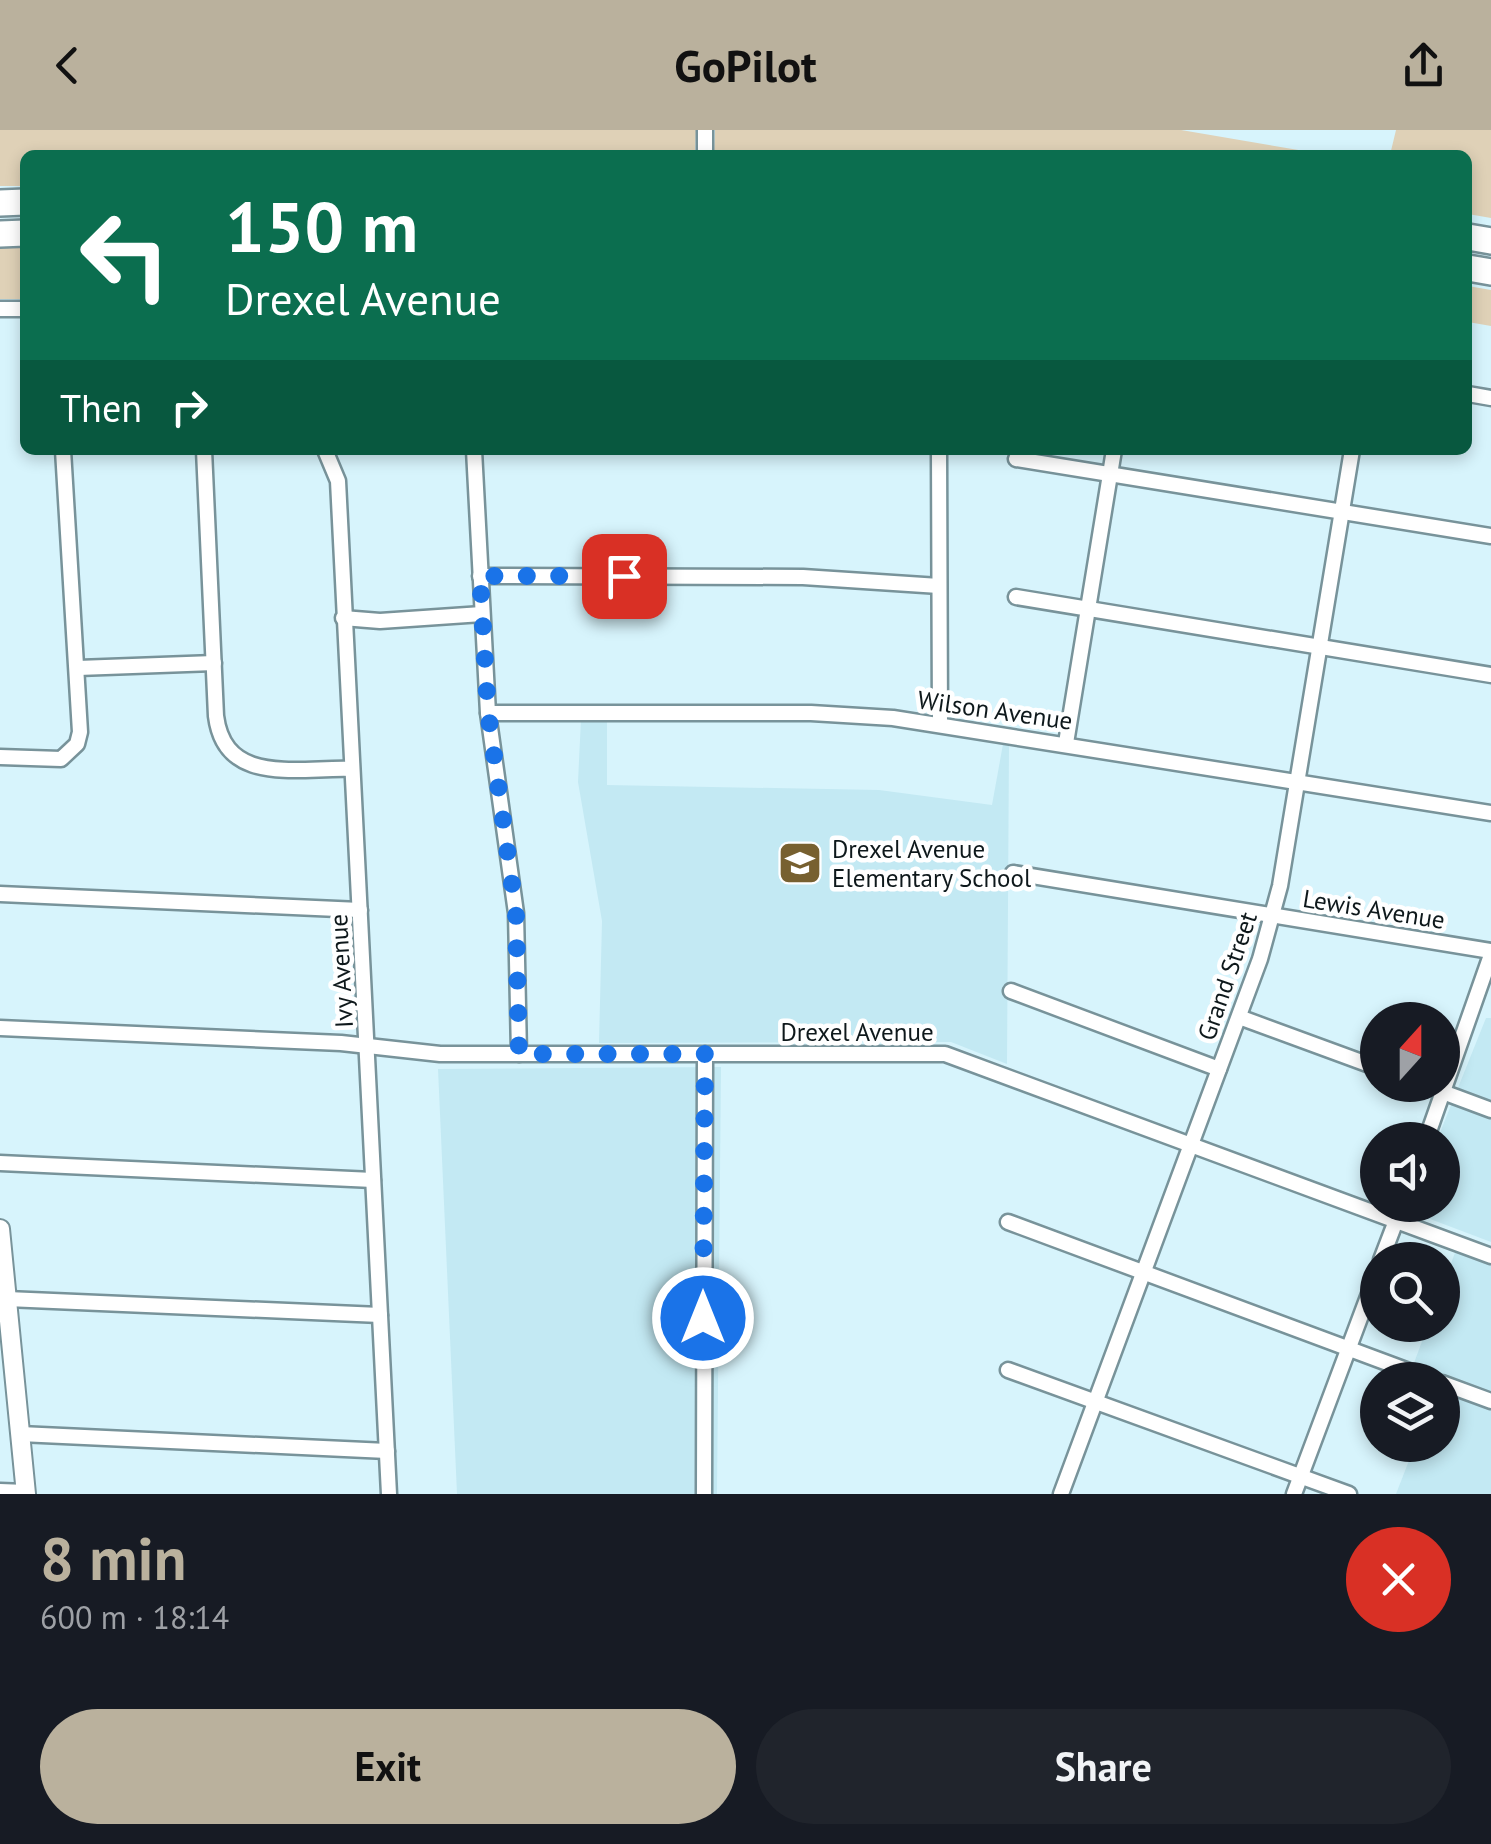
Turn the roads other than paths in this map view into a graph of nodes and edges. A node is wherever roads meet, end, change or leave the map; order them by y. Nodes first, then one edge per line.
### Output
1 (63, 455) edge
2 (204, 455) edge
3 (327, 455) edge
4 (474, 455) edge
5 (939, 455) edge
6 (1113, 455) edge
7 (1351, 455) edge
8 (1016, 459) dead end
9 (1110, 474) junction
10 (1342, 512) junction
11 (1491, 536) edge
12 (480, 576) junction
13 (939, 586) junction
14 (1016, 598) dead end
15 (1088, 608) junction
16 (482, 614) junction
17 (343, 618) junction
18 (1320, 646) junction
19 (214, 662) junction
20 (78, 668) junction
21 (1491, 675) edge
22 (488, 712) junction
23 (940, 724) junction
24 (1066, 743) junction
25 (0, 758) edge
26 (352, 769) junction
27 (1297, 781) junction
28 (1491, 813) edge
29 (1013, 873) dead end
30 (0, 894) edge
31 (360, 910) junction
32 (1272, 916) junction
33 (1491, 953) edge
34 (1011, 991) dead end
35 (1239, 1017) junction
36 (0, 1028) edge
37 (1460, 1045) edge
38 (367, 1047) junction
39 (519, 1054) junction
40 (705, 1054) junction
41 (1360, 1061) edge
42 (1219, 1069) junction
43 (1460, 1098) edge
44 (1491, 1110) edge
45 (1191, 1144) junction
46 (0, 1163) edge
47 (373, 1180) junction
48 (1360, 1207) edge
49 (1008, 1222) dead end
50 (1399, 1222) edge
51 (0, 1229) edge
52 (1491, 1256) edge
53 (1143, 1273) junction
54 (7, 1299) junction
55 (380, 1315) junction
56 (1360, 1317) edge
57 (1348, 1349) junction
58 (6, 1354) edge
59 (1384, 1362) edge
60 (1008, 1370) dead end
61 (1460, 1391) edge
62 (1096, 1401) junction
63 (1491, 1402) edge
64 (20, 1434) junction
65 (386, 1450) junction
66 (1301, 1476) junction
67 (0, 1491) edge
68 (26, 1493) edge
69 (389, 1494) edge
70 (704, 1494) edge
71 (1062, 1494) edge
72 (1294, 1494) edge
73 (1349, 1494) edge

1 - 20 street
2 - 19 street
3 - 17 street, Ivy Avenue
4 - 12 street
5 - 13 street
6 - 9 street
7 - 10 street, Grand Street
8 - 9 street
9 - 10 street
9 - 15 street
10 - 11 street
10 - 18 street, Grand Street
12 - 13 street
12 - 16 street
13 - 23 street
14 - 15 street
15 - 18 street
15 - 24 street
16 - 17 street
16 - 22 street
17 - 26 street, Ivy Avenue
18 - 21 street
18 - 27 street, Grand Street
19 - 20 street
19 - 26 street
20 - 25 street
22 - 23 street, Wilson Avenue
22 - 39 street
23 - 24 street, Wilson Avenue
24 - 27 street, Wilson Avenue
26 - 31 street, Ivy Avenue
27 - 28 street, Wilson Avenue
27 - 32 street, Grand Street
29 - 32 street, Lewis Avenue
30 - 31 street
31 - 38 street, Ivy Avenue
32 - 33 street, Lewis Avenue
32 - 35 street, Grand Street
33 - 37 street
34 - 42 street
35 - 41 street
35 - 42 street, Grand Street
36 - 38 street, Drexel Avenue
38 - 39 street, Drexel Avenue
38 - 47 street, Ivy Avenue
39 - 40 street, Drexel Avenue
40 - 45 street, Drexel Avenue
40 - 70 street
42 - 45 street, Grand Street
43 - 44 street
45 - 48 street, Drexel Avenue
45 - 53 street, Grand Street
46 - 47 street
47 - 55 street, Ivy Avenue
49 - 53 street
50 - 52 street, Drexel Avenue
51 - 54 street
53 - 57 street
53 - 62 street, Grand Street
54 - 55 street
54 - 58 street
55 - 65 street, Ivy Avenue
56 - 57 street
57 - 59 street
57 - 66 street
58 - 64 street
60 - 62 street
61 - 63 street
62 - 66 street
62 - 71 street, Grand Street
64 - 65 street
64 - 68 street
65 - 69 street, Ivy Avenue
66 - 72 street
66 - 73 street
67 - 68 street

